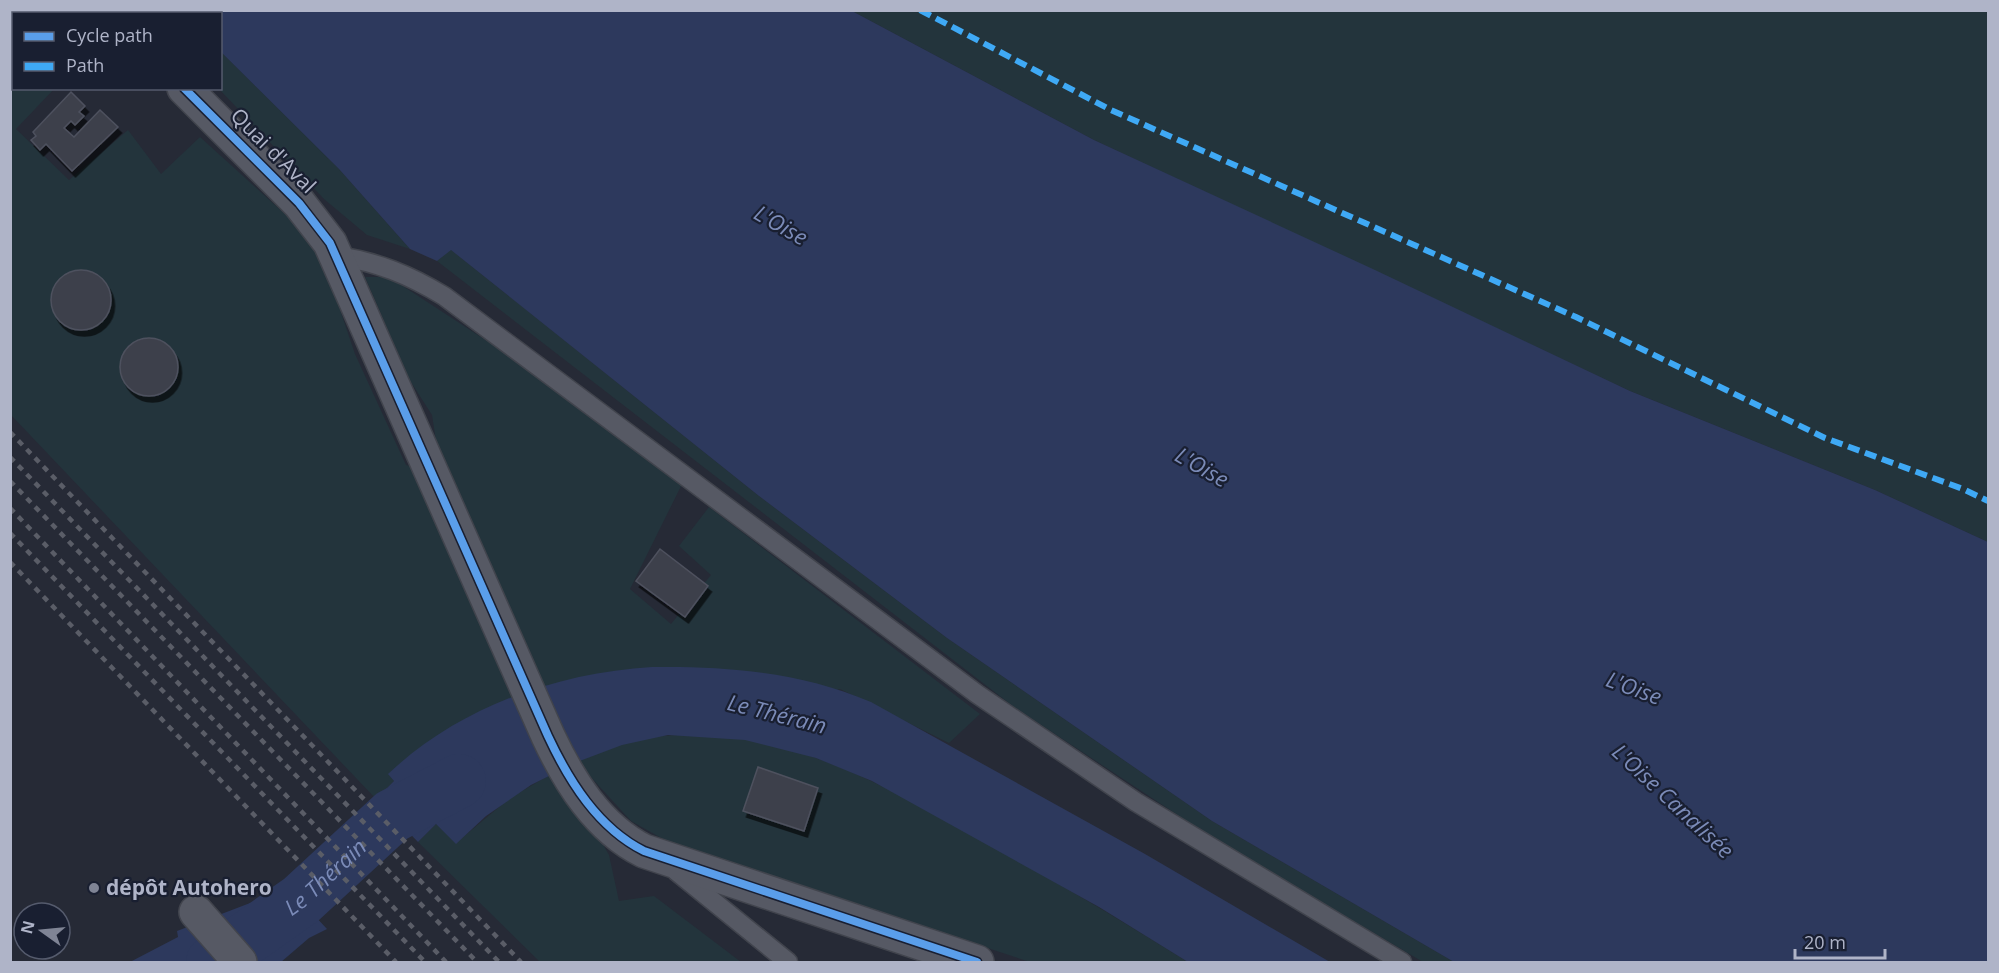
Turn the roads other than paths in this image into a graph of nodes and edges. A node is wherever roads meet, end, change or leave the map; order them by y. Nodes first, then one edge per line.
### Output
1 (186, 90) edge
2 (334, 250) junction
3 (658, 856) junction
4 (195, 912) dead end
5 (240, 963) edge
6 (788, 963) edge
7 (977, 963) edge
8 (1402, 963) edge

1 - 2 street, Quai d'Aval
2 - 3 street, Quai d'Aval
2 - 8 lane
3 - 6 lane
3 - 7 street, Quai d'Aval
4 - 5 street

